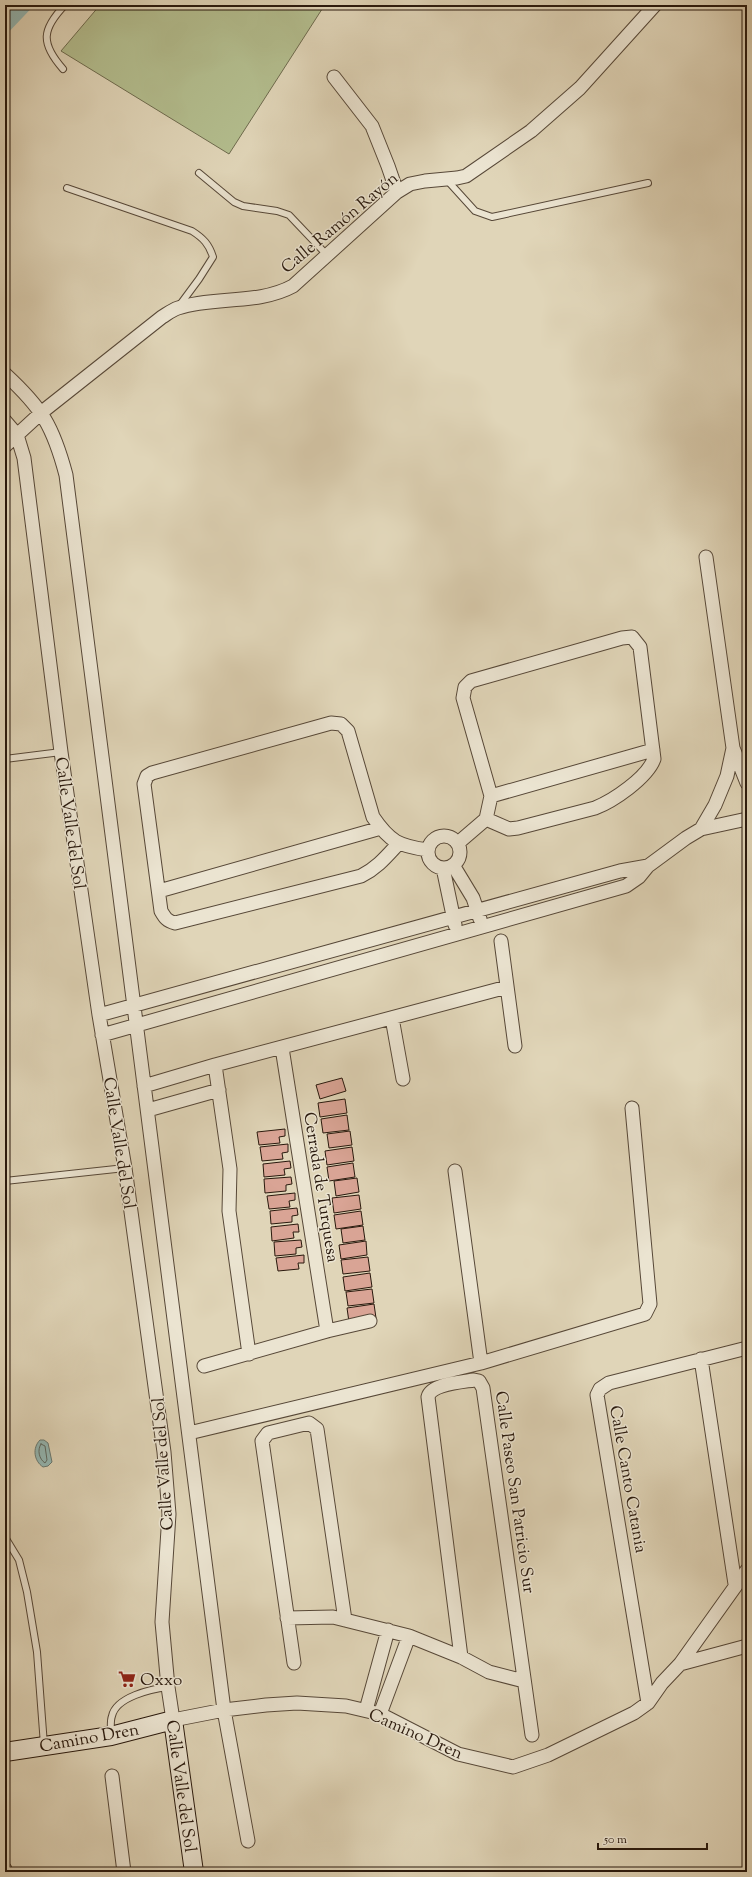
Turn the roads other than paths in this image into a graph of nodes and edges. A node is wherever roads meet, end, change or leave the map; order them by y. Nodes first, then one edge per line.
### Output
1 (65, 5) edge
2 (655, 5) edge
3 (63, 69) dead end
4 (334, 77) dead end
5 (199, 173) dead end
6 (446, 179) junction
7 (648, 183) dead end
8 (67, 188) dead end
9 (397, 192) junction
10 (327, 255) junction
11 (177, 309) junction
12 (5, 374) edge
13 (42, 412) junction
14 (5, 421) edge
15 (16, 435) junction
16 (5, 446) edge
17 (706, 557) dead end
18 (733, 748) junction
19 (653, 750) junction
20 (61, 752) junction
21 (5, 759) edge
22 (747, 784) edge
23 (491, 796) junction
24 (486, 819) junction
25 (747, 819) edge
26 (381, 828) junction
27 (701, 829) junction
28 (458, 843) junction
29 (398, 844) junction
30 (428, 850) junction
31 (648, 866) junction
32 (448, 867) junction
33 (159, 891) junction
34 (478, 911) junction
35 (453, 918) junction
36 (482, 928) junction
37 (457, 934) junction
38 (501, 941) dead end
39 (507, 987) junction
40 (133, 1006) junction
41 (99, 1016) junction
42 (392, 1018) junction
43 (136, 1026) junction
44 (102, 1035) junction
45 (515, 1046) dead end
46 (282, 1048) junction
47 (215, 1065) junction
48 (403, 1079) dead end
49 (144, 1086) junction
50 (220, 1090) junction
51 (632, 1108) dead end
52 (148, 1110) junction
53 (125, 1168) junction
54 (455, 1171) dead end
55 (5, 1181) edge
56 (370, 1321) dead end
57 (327, 1332) junction
58 (747, 1348) edge
59 (249, 1354) junction
60 (701, 1359) junction
61 (481, 1363) junction
62 (204, 1366) dead end
63 (189, 1433) junction
64 (5, 1537) edge
65 (747, 1570) edge
66 (735, 1584) junction
67 (287, 1618) junction
68 (345, 1620) junction
69 (388, 1630) junction
70 (410, 1636) junction
71 (747, 1646) edge
72 (461, 1657) junction
73 (294, 1663) dead end
74 (680, 1664) junction
75 (524, 1681) junction
76 (168, 1687) junction
77 (648, 1703) junction
78 (224, 1710) junction
79 (366, 1710) junction
80 (380, 1714) junction
81 (173, 1720) junction
82 (532, 1735) dead end
83 (111, 1736) junction
84 (44, 1746) junction
85 (5, 1752) edge
86 (112, 1776) dead end
87 (248, 1841) dead end
88 (5, 1869) edge
89 (5, 1872) edge
90 (124, 1872) edge
91 (194, 1872) edge

1 - 3 lane
2 - 6 street, Calle Ramón Rayón
4 - 9 street
5 - 10 lane
6 - 7 lane
6 - 9 street, Calle Ramón Rayón
8 - 11 lane
9 - 10 street, Calle Ramón Rayón
10 - 11 street, Calle Ramón Rayón
11 - 13 street, Calle Ramón Rayón
12 - 13 street
13 - 15 street, Calle Ramón Rayón
13 - 40 street
14 - 15 street, Calle Valle del Sol
15 - 16 street, Calle Ramón Rayón
15 - 20 street, Calle Valle del Sol
17 - 18 street
18 - 22 street
18 - 27 street
19 - 23 street
19 - 23 street
19 - 24 street
20 - 21 lane
20 - 41 street, Calle Valle del Sol
23 - 24 street
24 - 28 street
25 - 27 street
26 - 29 street
26 - 33 street
26 - 33 street
27 - 31 street
28 - 30 street
28 - 32 street
29 - 30 street
29 - 33 street
30 - 32 street
31 - 34 street
31 - 36 street
32 - 34 street
32 - 35 street
34 - 35 street
34 - 36 street
35 - 37 street
35 - 40 street
36 - 37 street
37 - 43 street
38 - 39 street
39 - 42 street
39 - 45 street
40 - 41 street
40 - 43 street
41 - 44 street, Calle Valle del Sol
42 - 46 street
42 - 48 street
43 - 44 street
43 - 49 street
44 - 53 street, Calle Valle del Sol
46 - 47 street
46 - 57 street, Cerrada de Turquesa
47 - 49 street
47 - 50 street
49 - 52 street
50 - 52 street
50 - 59 street
51 - 61 street
52 - 63 street
53 - 55 lane
53 - 76 street, Calle Valle del Sol
54 - 61 street
56 - 57 street
57 - 59 street
58 - 60 street, Calle Canto Catania
59 - 62 street
60 - 66 street
60 - 77 street, Calle Canto Catania
61 - 63 street
63 - 78 street
64 - 84 lane
65 - 66 street, Camino Dren
66 - 74 street, Camino Dren
67 - 68 street
67 - 68 street
67 - 73 street
68 - 69 street
69 - 70 street
69 - 79 street
70 - 72 street
70 - 80 street
71 - 74 street
72 - 75 street
72 - 75 street, Calle Paseo San Patricio Sur
74 - 77 street, Camino Dren
75 - 82 street, Calle Paseo San Patricio Sur
76 - 81 street, Calle Valle del Sol
76 - 83 lane
77 - 80 street, Camino Dren
78 - 79 street, Camino Dren
78 - 81 street, Camino Dren
78 - 87 street
79 - 80 street, Camino Dren
81 - 83 street, Camino Dren
81 - 91 street, Calle Valle del Sol
83 - 84 street, Camino Dren
84 - 85 street, Camino Dren
86 - 90 street
88 - 89 street

